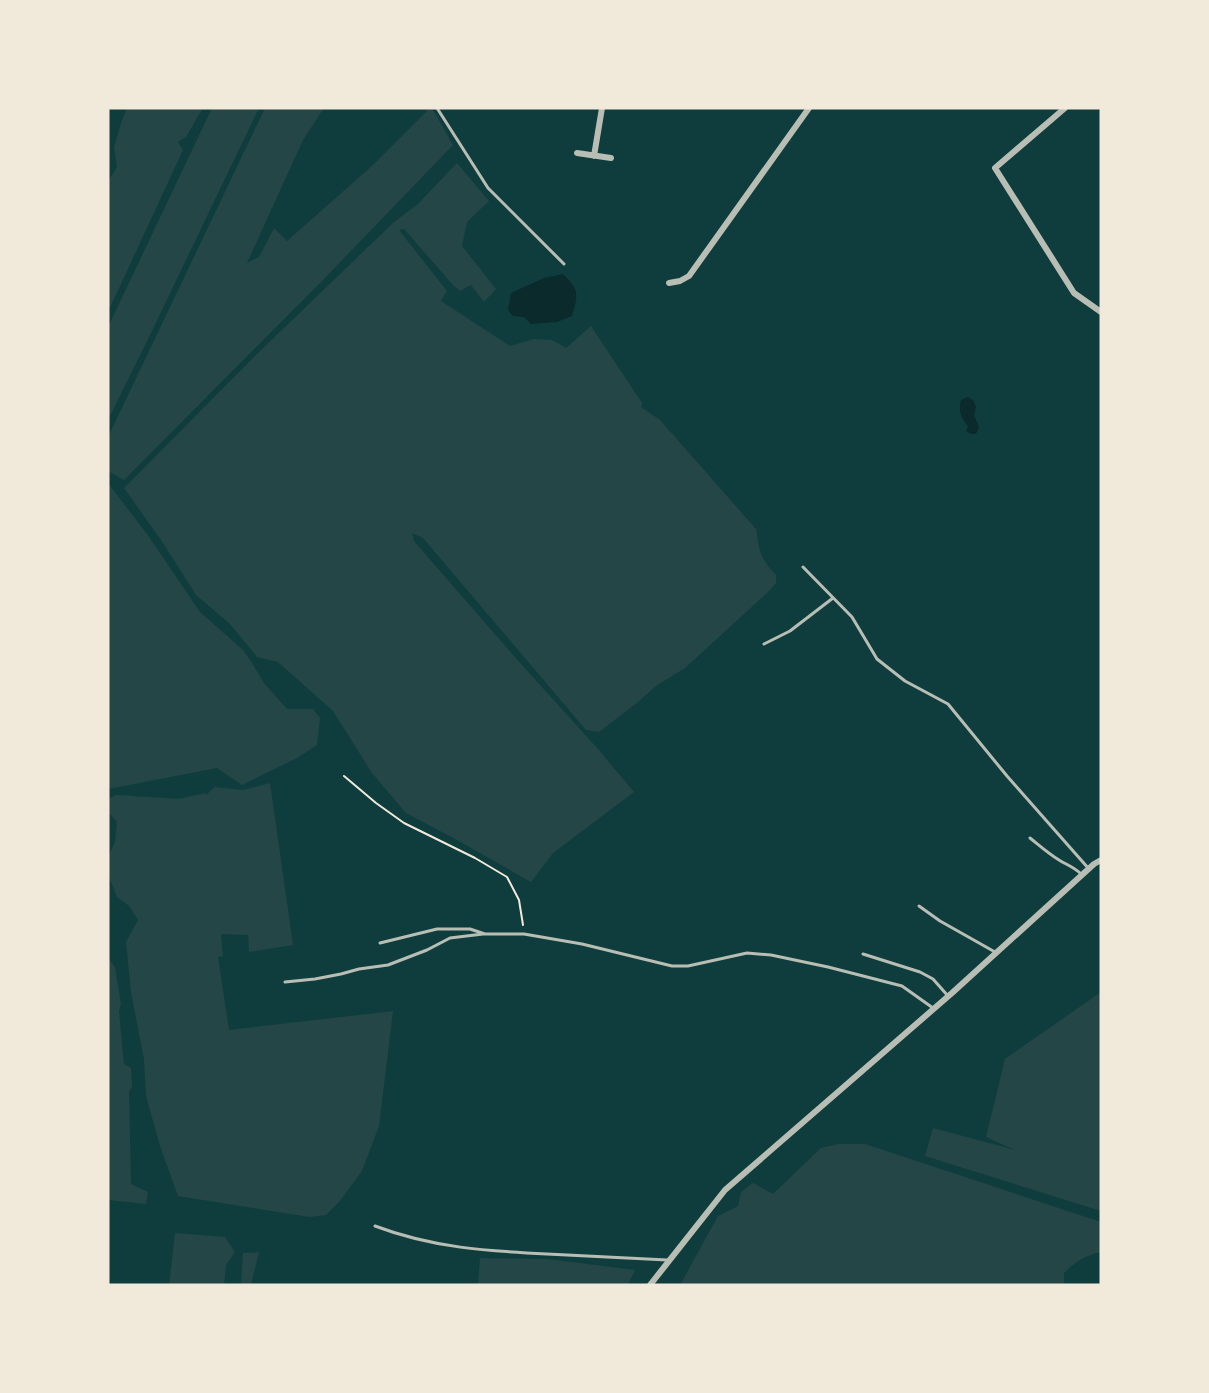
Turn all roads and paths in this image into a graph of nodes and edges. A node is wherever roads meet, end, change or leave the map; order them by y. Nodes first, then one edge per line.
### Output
1 (437, 108) edge
2 (602, 108) edge
3 (809, 108) edge
4 (1065, 108) edge
5 (577, 153) dead end
6 (594, 156) junction
7 (611, 158) dead end
8 (564, 264) dead end
9 (669, 283) dead end
10 (1101, 312) edge
11 (803, 567) dead end
12 (833, 598) junction
13 (764, 644) dead end
14 (344, 776) dead end
15 (1030, 838) dead end
16 (1101, 860) edge
17 (1089, 869) junction
18 (1082, 875) junction
19 (919, 906) dead end
20 (485, 934) junction
21 (524, 934) junction
22 (380, 943) dead end
23 (997, 952) junction
24 (863, 954) dead end
25 (285, 982) dead end
26 (950, 994) junction
27 (934, 1008) junction
28 (375, 1226) dead end
29 (670, 1260) junction
30 (650, 1285) edge

1 - 8 lane
2 - 6 street
3 - 9 street
4 - 10 street
5 - 6 street
6 - 7 street
11 - 12 lane
12 - 13 lane
12 - 17 lane
14 - 21 path
15 - 18 lane
16 - 17 street
17 - 18 street
18 - 23 street
19 - 23 lane
20 - 21 lane
20 - 22 lane
20 - 25 lane
21 - 27 lane
23 - 26 street
24 - 26 lane
26 - 27 street
27 - 29 street
28 - 29 lane
29 - 30 street

